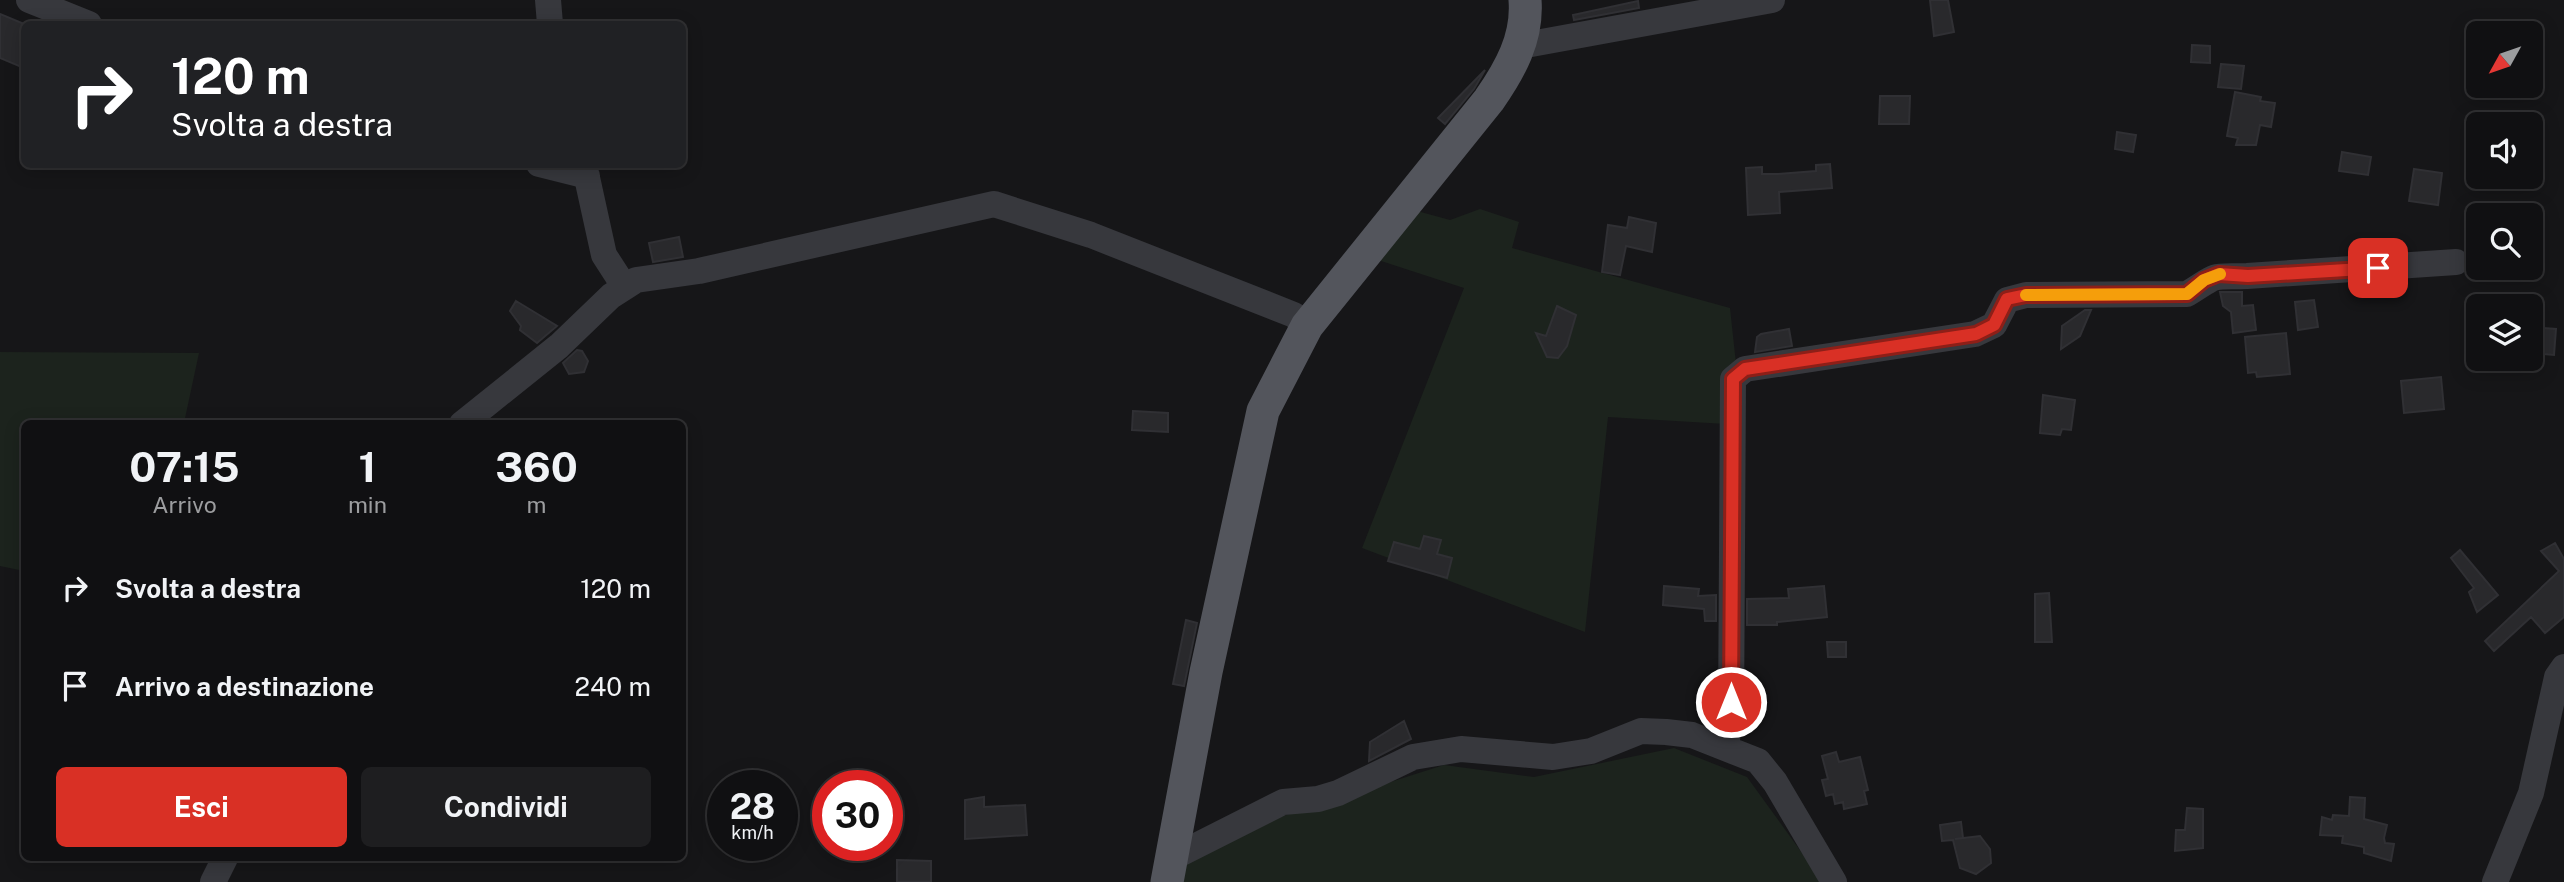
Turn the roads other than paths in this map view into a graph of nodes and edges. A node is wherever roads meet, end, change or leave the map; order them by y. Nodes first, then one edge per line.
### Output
1 (29, 0) edge
2 (548, 0) edge
3 (1525, 0) edge
4 (1772, 0) edge
5 (82, 21) edge
6 (550, 21) edge
7 (1520, 46) junction
8 (586, 170) edge
9 (2456, 262) dead end
10 (624, 286) junction
11 (1307, 326) junction
12 (467, 420) edge
13 (2564, 667) edge
14 (1720, 745) junction
15 (224, 861) edge
16 (1170, 870) edge
17 (214, 882) edge
18 (1834, 882) edge
19 (2495, 882) edge

1 - 5 street
2 - 6 street
3 - 7 main road
4 - 7 street
7 - 11 main road
8 - 10 street
9 - 14 street
10 - 11 street
10 - 12 street
11 - 16 main road
13 - 19 street
14 - 16 street
14 - 18 street
15 - 17 street

